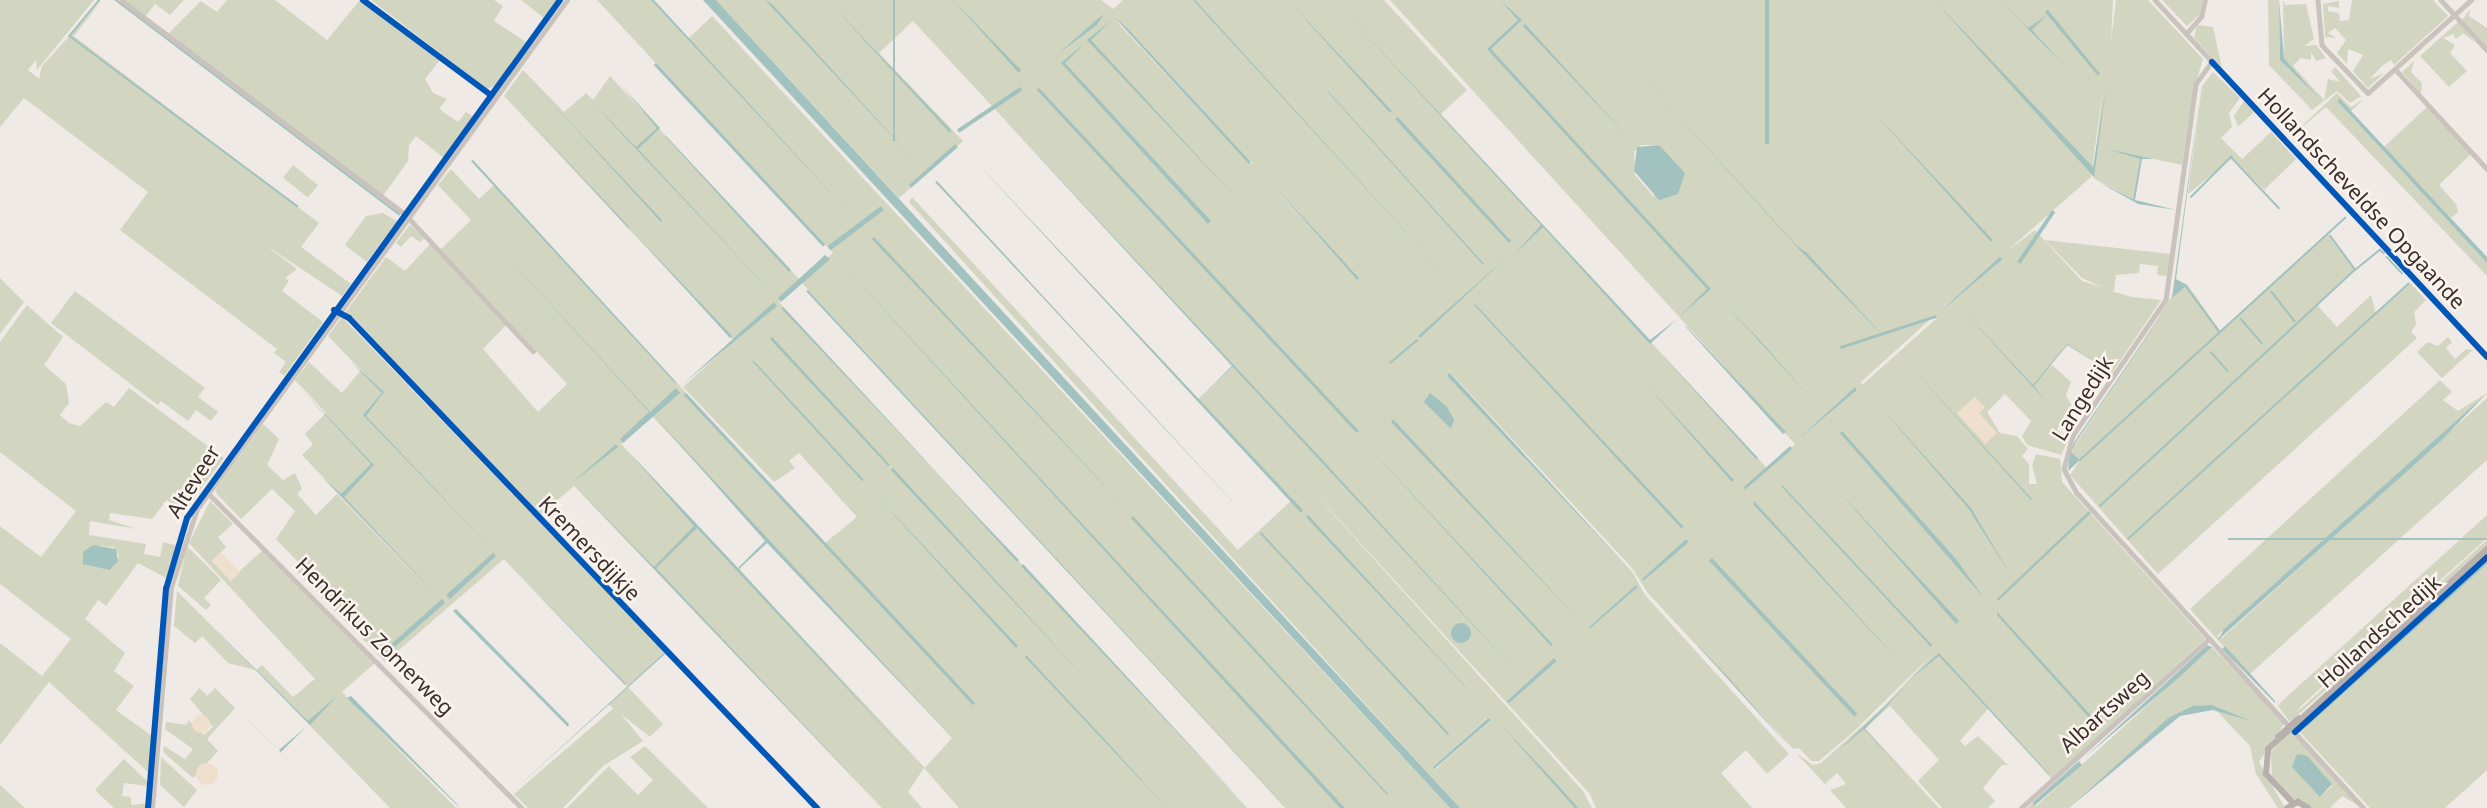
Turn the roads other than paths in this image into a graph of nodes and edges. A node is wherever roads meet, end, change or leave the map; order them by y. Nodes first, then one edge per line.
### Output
1 (121, 0) edge
2 (363, 0) edge
3 (567, 0) edge
4 (2155, 0) edge
5 (2205, 0) edge
6 (2318, 0) edge
7 (2440, 0) edge
8 (2472, 0) edge
9 (2455, 15) junction
10 (2186, 34) junction
11 (2487, 50) edge
12 (2212, 62) junction
13 (2396, 70) junction
14 (495, 97) junction
15 (2486, 165) edge
16 (407, 218) junction
17 (533, 351) dead end
18 (2487, 357) edge
19 (207, 492) junction
20 (2487, 549) edge
21 (2209, 639) junction
22 (2290, 727) junction
23 (2289, 806) edge
24 (152, 808) edge
25 (522, 808) edge
26 (2021, 808) edge
27 (2308, 808) edge
28 (2364, 808) edge

1 - 16 street
2 - 14 street
3 - 14 street, Alteveer
4 - 10 street
5 - 10 street
6 - 13 street
7 - 9 street
8 - 9 street
9 - 11 street
9 - 13 street
10 - 12 street
12 - 18 street, Hollandscheveldse Opgaande
12 - 21 street, Langedijk
13 - 15 street
14 - 16 street, Alteveer
16 - 17 street
16 - 19 street, Alteveer
19 - 24 street, Alteveer
19 - 25 street, Hendrikus Zomerweg
20 - 22 main road, Hollandschedijk
21 - 22 street, Langedijk
21 - 26 street, Albartsweg
22 - 23 main road, Hollandschedijk
22 - 28 street, Langedijk
23 - 27 main road

